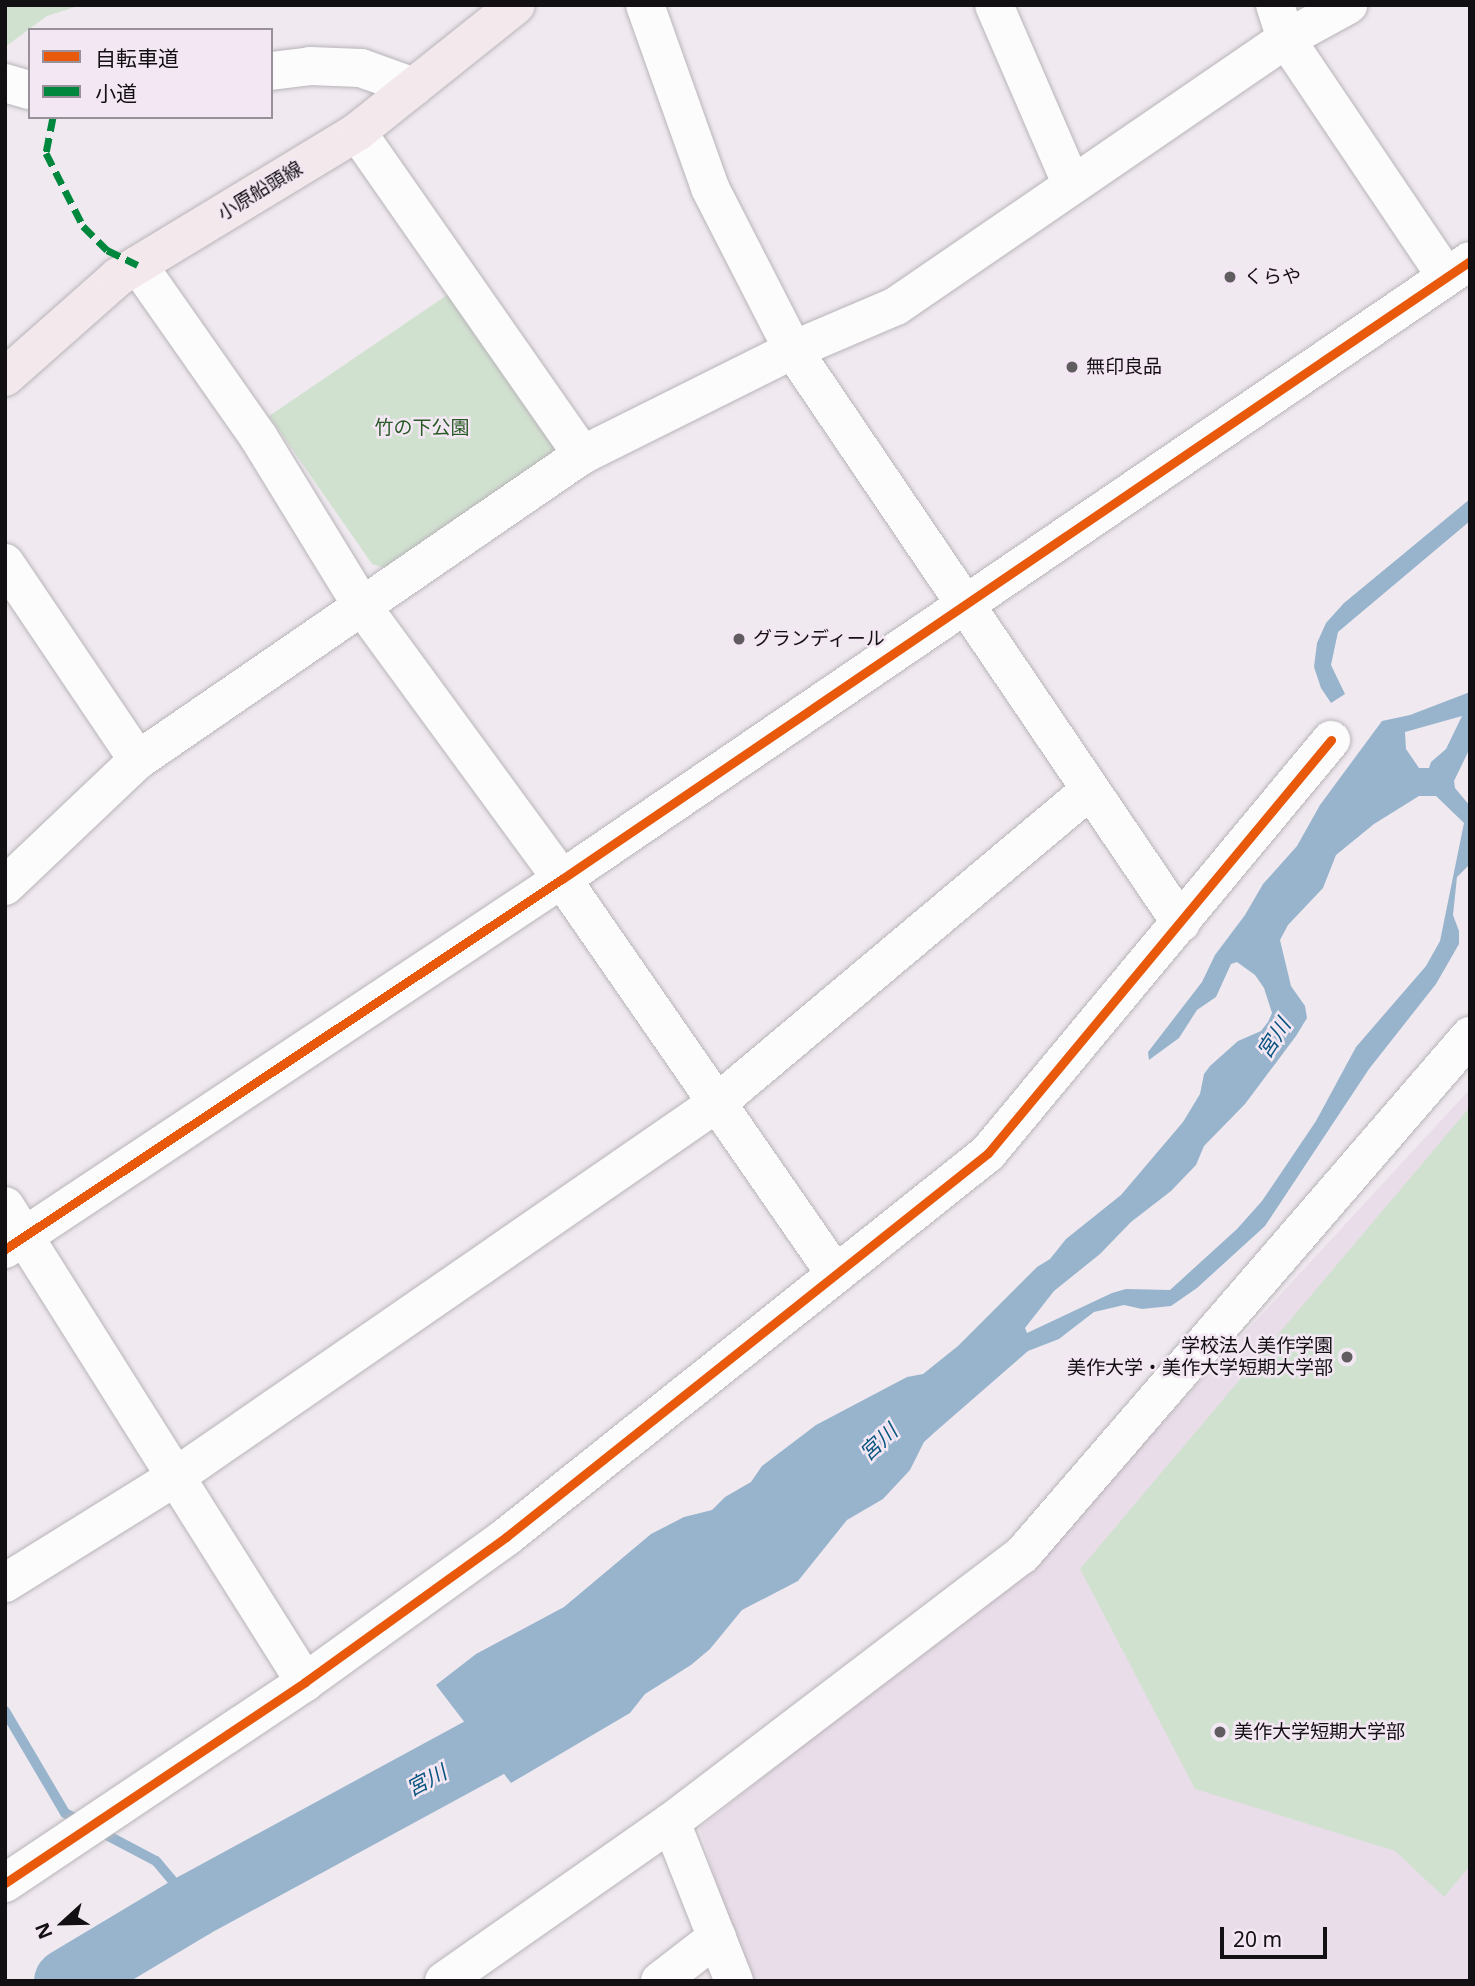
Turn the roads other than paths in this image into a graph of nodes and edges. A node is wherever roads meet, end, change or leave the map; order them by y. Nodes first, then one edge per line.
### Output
1 (516, 5) edge
2 (645, 5) edge
3 (994, 5) edge
4 (1348, 5) edge
5 (1281, 22) edge
6 (273, 71) edge
7 (5, 83) edge
8 (414, 87) junction
9 (28, 89) edge
10 (358, 132) junction
11 (1072, 185) junction
12 (138, 265) junction
13 (1458, 268) edge
14 (793, 350) junction
15 (5, 377) edge
16 (582, 455) junction
17 (5, 563) edge
18 (362, 606) junction
19 (964, 606) junction
20 (1331, 740) dead end
21 (138, 760) junction
22 (1090, 790) junction
23 (562, 879) junction
24 (5, 886) edge
25 (1181, 923) junction
26 (1470, 1036) edge
27 (717, 1103) junction
28 (11, 1231) edge
29 (836, 1274) junction
30 (175, 1477) junction
31 (5, 1583) edge
32 (305, 1682) junction
33 (671, 1822) junction
34 (5, 1883) edge
35 (717, 1937) junction
36 (444, 1981) edge
37 (660, 1981) edge
38 (734, 1981) edge

1 - 8 main road, 小原船頭線
2 - 14 street
3 - 11 street
4 - 5 street
5 - 11 street
5 - 13 street
6 - 8 street
7 - 9 street
8 - 10 main road, 小原船頭線
10 - 12 main road, 小原船頭線
10 - 16 street
11 - 14 street
12 - 15 main road, 小原船頭線
12 - 18 street
13 - 19 street
14 - 16 street
14 - 19 street
16 - 18 street
17 - 21 street
18 - 21 street
18 - 23 street
19 - 22 street
19 - 23 street
20 - 25 street
21 - 24 street
22 - 25 street
22 - 27 street
23 - 27 street
23 - 28 street
25 - 29 street
26 - 33 street
27 - 29 street
27 - 30 street
28 - 30 street
29 - 32 street
30 - 31 street
30 - 32 street
32 - 34 street
33 - 35 street
33 - 36 street
35 - 37 street
35 - 38 street

